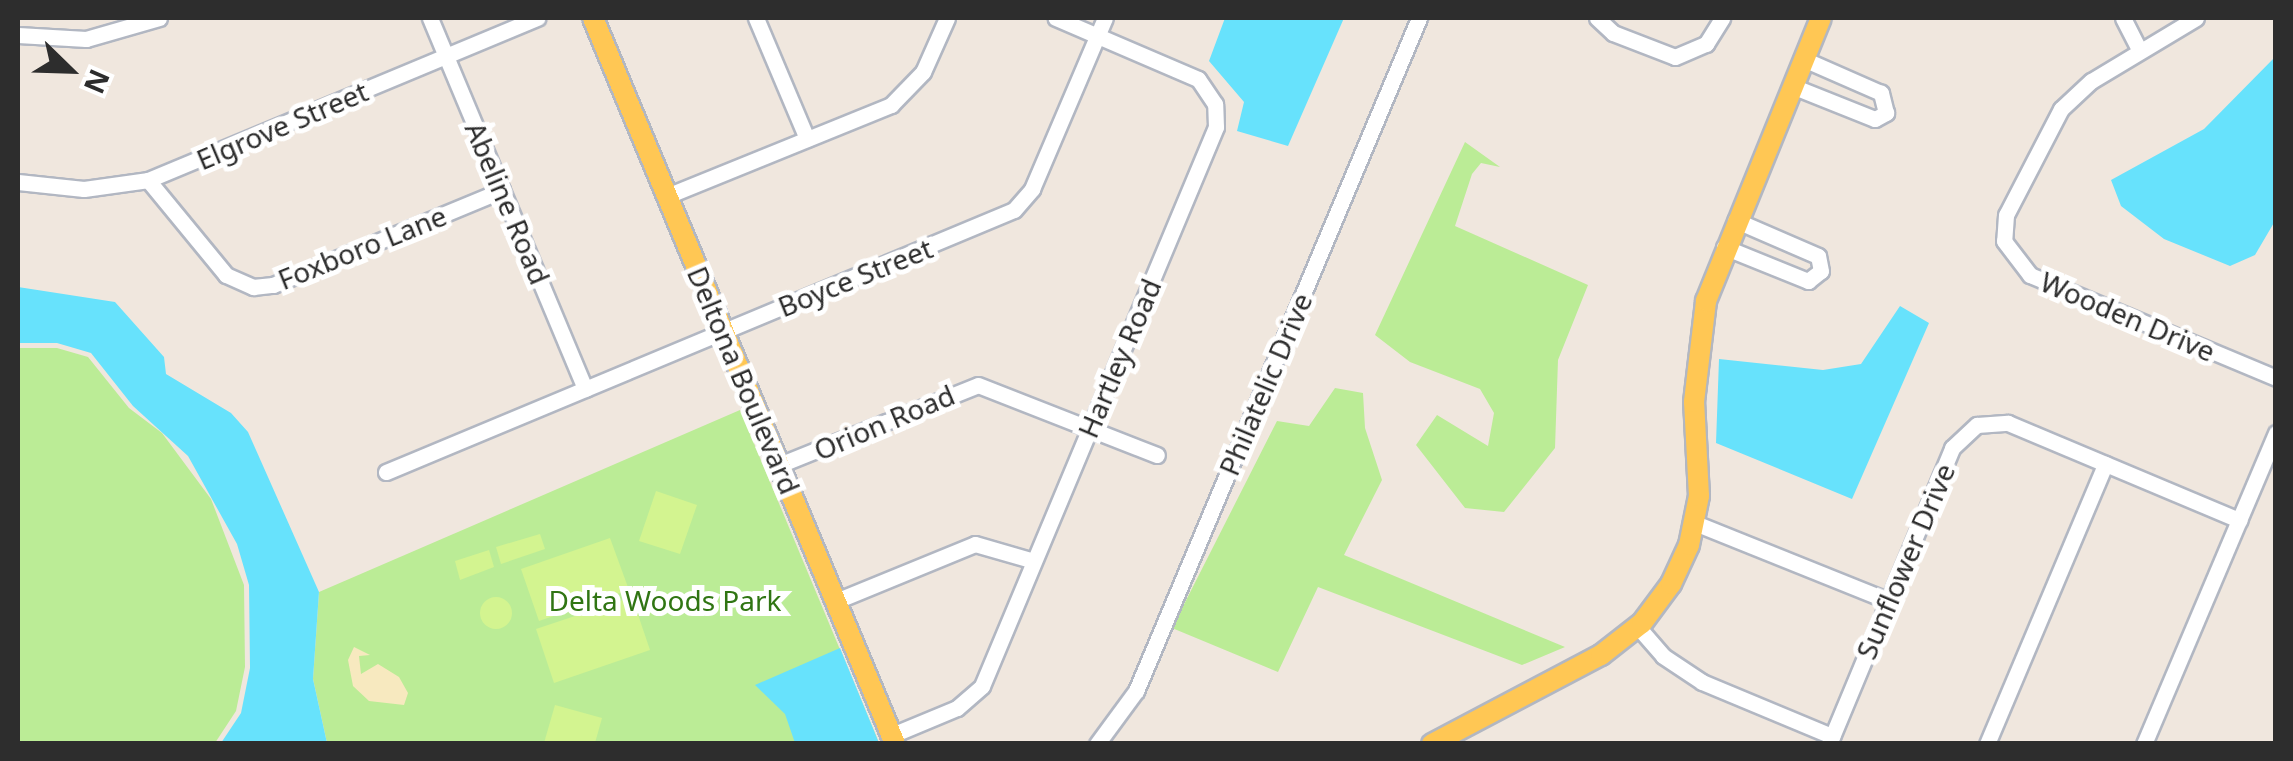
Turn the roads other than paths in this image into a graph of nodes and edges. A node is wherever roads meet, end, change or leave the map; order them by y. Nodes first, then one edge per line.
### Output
1 (160, 18) edge
2 (430, 18) edge
3 (538, 18) edge
4 (593, 18) edge
5 (756, 18) edge
6 (948, 18) edge
7 (1056, 18) edge
8 (1105, 18) edge
9 (1419, 18) edge
10 (1597, 18) edge
11 (1722, 18) edge
12 (1821, 18) edge
13 (2123, 18) edge
14 (2196, 18) edge
15 (18, 35) edge
16 (1098, 35) junction
17 (2140, 51) junction
18 (446, 56) junction
19 (1803, 60) junction
20 (1792, 86) junction
21 (807, 139) junction
22 (148, 180) junction
23 (18, 182) edge
24 (502, 190) junction
25 (667, 196) junction
26 (1735, 220) junction
27 (1724, 247) junction
28 (724, 331) junction
29 (2276, 378) edge
30 (585, 389) junction
31 (1090, 427) junction
32 (2276, 433) edge
33 (1157, 455) dead end
34 (2104, 464) junction
35 (780, 465) junction
36 (386, 472) dead end
37 (2239, 520) junction
38 (1695, 522) junction
39 (1034, 560) junction
40 (836, 600) junction
41 (1888, 601) junction
42 (1638, 627) junction
43 (1110, 731) junction
44 (894, 739) edge
45 (1831, 740) edge
46 (1097, 744) edge
47 (1124, 744) edge
48 (1432, 744) edge
49 (1987, 744) edge
50 (2144, 744) edge

1 - 15 street
2 - 18 street, Abeline Road
3 - 18 street, Elgrove Street
4 - 25 main road, Deltona Boulevard
5 - 21 street
6 - 21 street
7 - 16 street, Hartley Road
8 - 16 street, Boyce Street
9 - 43 street, Philatelic Drive
10 - 11 street
12 - 19 main road
13 - 17 street
14 - 17 street, Wooden Drive
16 - 28 street, Boyce Street
16 - 31 street, Hartley Road
17 - 29 street, Wooden Drive
18 - 22 street, Elgrove Street
18 - 24 street, Abeline Road
19 - 20 main road
19 - 20 street
20 - 26 main road
21 - 25 street
22 - 23 street, Elgrove Street
22 - 24 street, Foxboro Lane
24 - 30 street, Abeline Road
25 - 28 main road, Deltona Boulevard
26 - 27 main road
26 - 27 street
27 - 38 main road
28 - 30 street, Boyce Street
28 - 35 main road, Deltona Boulevard
30 - 36 street, Boyce Street
31 - 33 street, Orion Road
31 - 35 street, Orion Road
31 - 39 street, Hartley Road
32 - 37 street
34 - 37 street, Sunflower Drive
34 - 41 street, Sunflower Drive
34 - 49 street
35 - 40 main road, Deltona Boulevard
37 - 50 street
38 - 41 street
38 - 42 main road
39 - 40 street
39 - 44 street, Hartley Road
40 - 44 main road, Deltona Boulevard
41 - 45 street, Sunflower Drive
42 - 45 street
42 - 48 main road
43 - 46 street, Philatelic Drive
43 - 47 street

